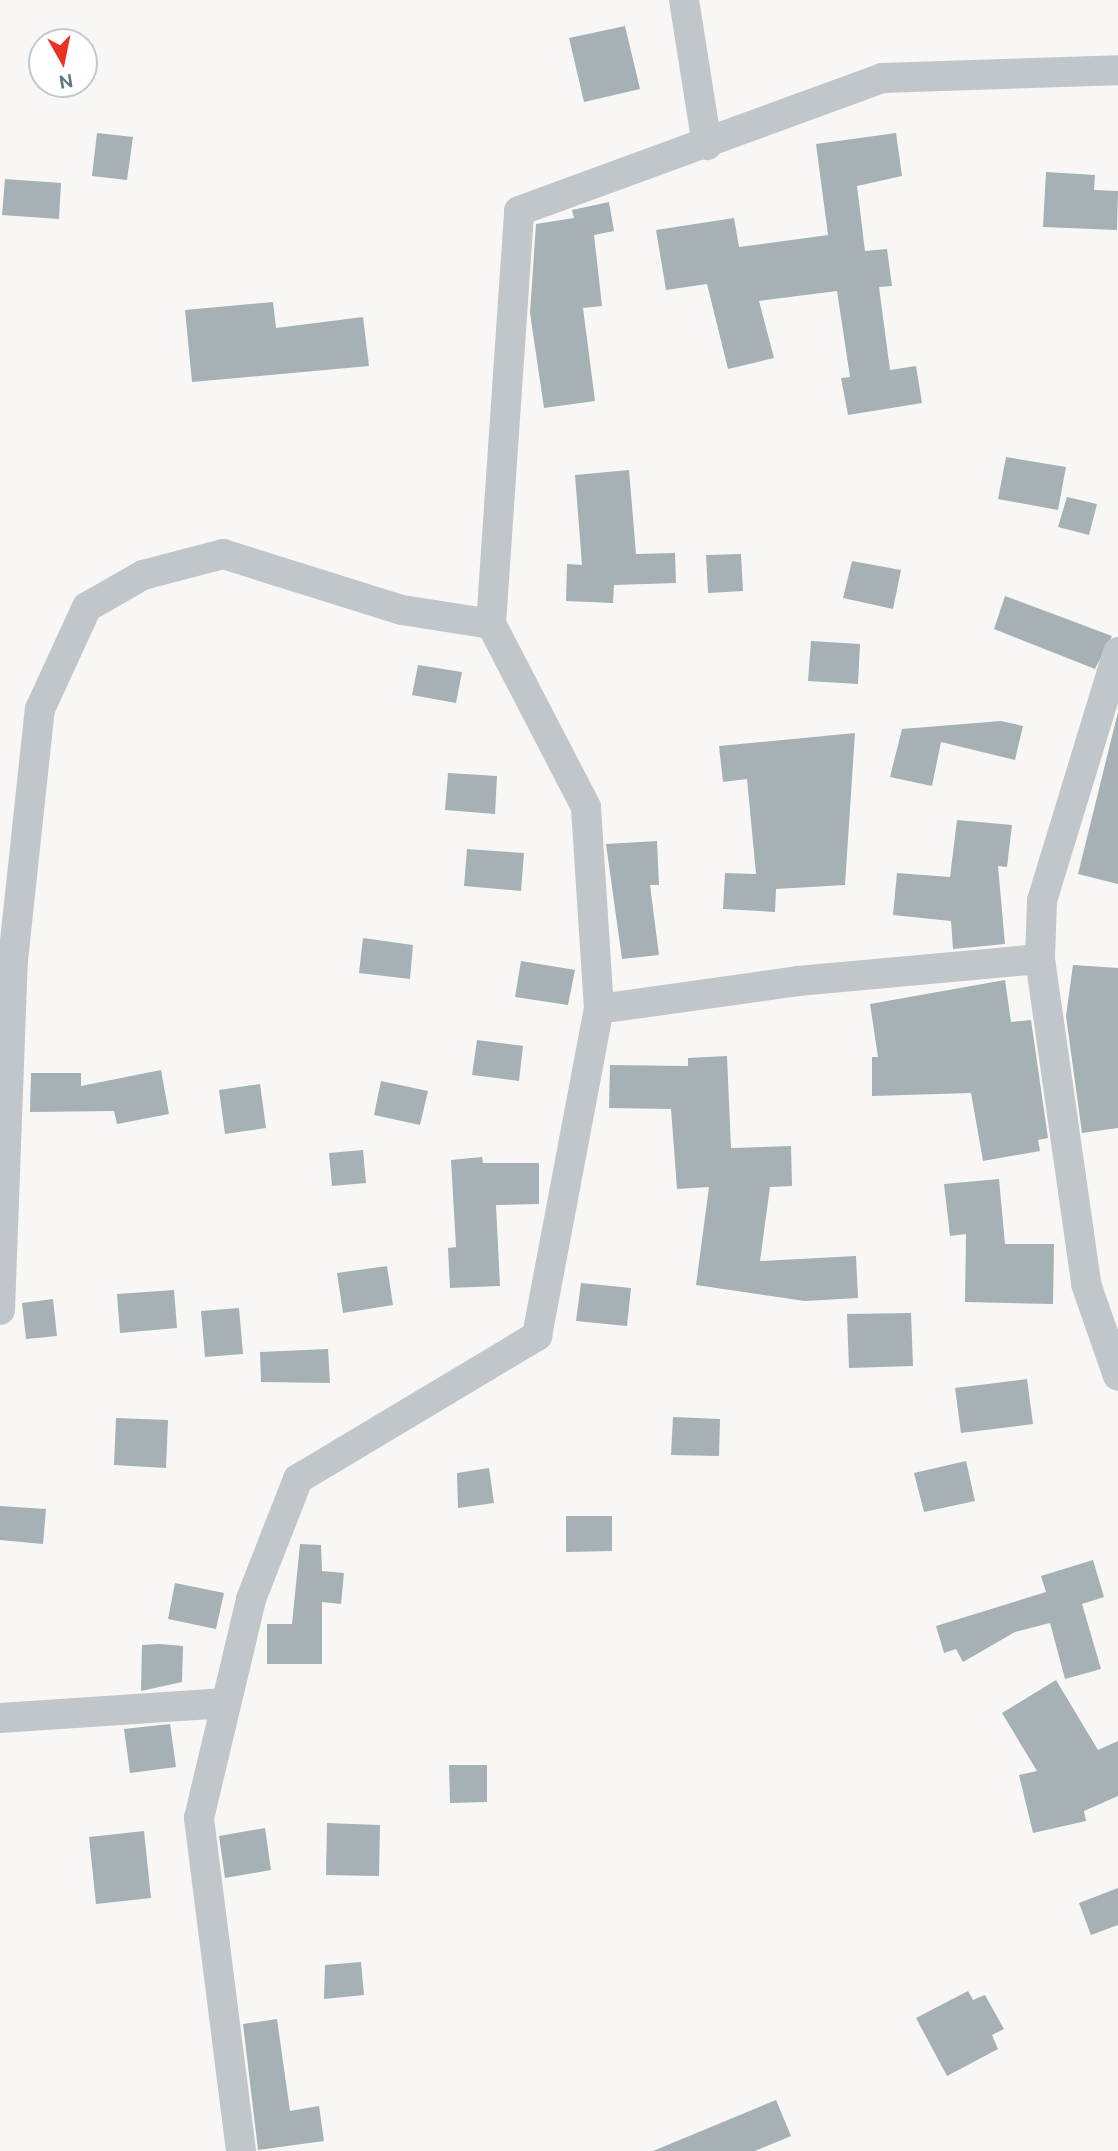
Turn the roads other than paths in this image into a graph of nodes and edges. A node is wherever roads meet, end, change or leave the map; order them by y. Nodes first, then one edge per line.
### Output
1 (684, 0) edge
2 (1118, 70) edge
3 (707, 145) junction
4 (491, 624) junction
5 (1118, 652) edge
6 (1040, 959) junction
7 (599, 1010) junction
8 (0, 1310) edge
9 (1118, 1376) edge
10 (226, 1703) junction
11 (0, 1718) edge
12 (241, 2151) edge

1 - 3 street
2 - 3 street
3 - 4 street
4 - 7 street
4 - 8 street
5 - 6 street
6 - 7 street
6 - 9 street
7 - 10 street
10 - 11 street
10 - 12 street

